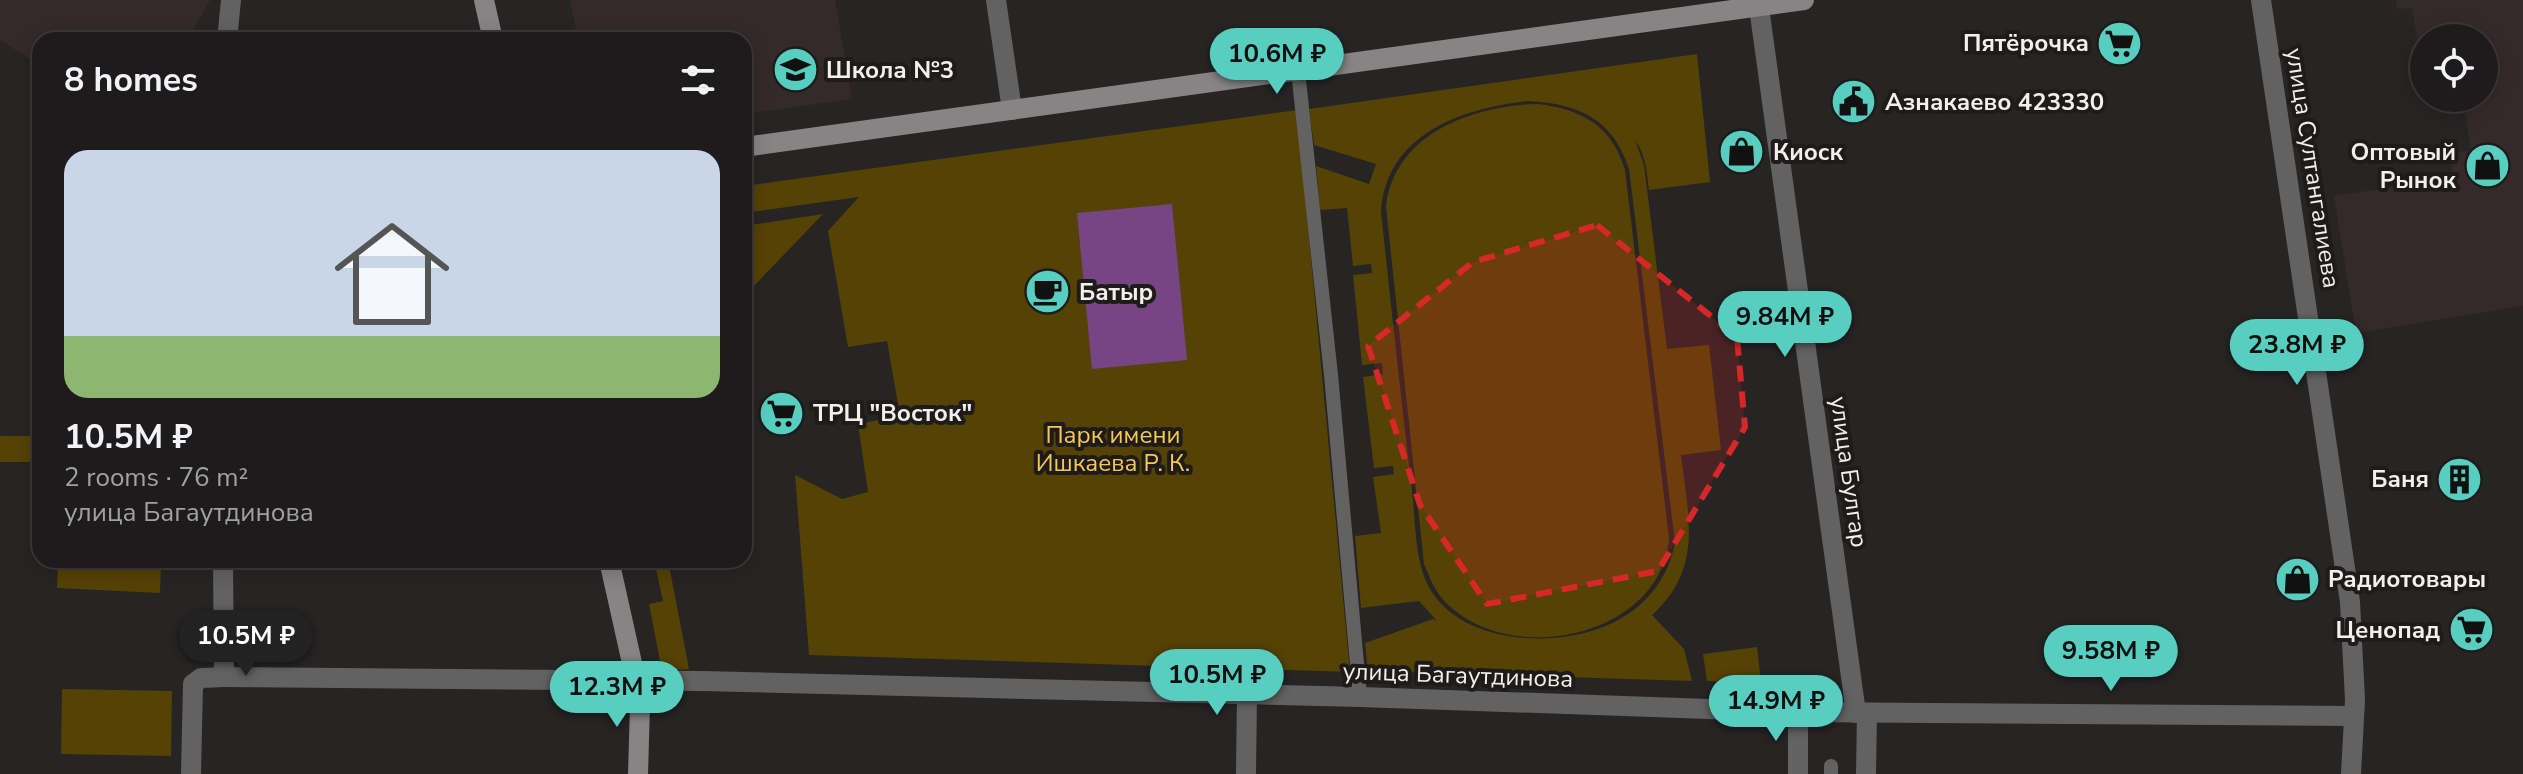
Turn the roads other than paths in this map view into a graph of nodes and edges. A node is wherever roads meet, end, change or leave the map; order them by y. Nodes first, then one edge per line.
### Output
1 (231, 0) edge
2 (484, 0) edge
3 (996, 0) edge
4 (1804, 0) edge
5 (2261, 0) edge
6 (1758, 3) edge
7 (228, 32) edge
8 (491, 32) edge
9 (1298, 71) junction
10 (1012, 110) junction
11 (752, 146) edge
12 (223, 568) edge
13 (611, 568) edge
14 (224, 677) junction
15 (636, 681) junction
16 (1247, 695) junction
17 (1360, 697) junction
18 (1798, 712) junction
19 (1862, 713) junction
20 (2354, 716) junction
21 (191, 774) edge
22 (638, 774) edge
23 (1246, 774) edge
24 (1798, 774) edge
25 (1866, 774) edge
26 (2351, 774) edge

1 - 7 street
2 - 8 main road
3 - 10 street
4 - 6 main road
5 - 20 street, улица Султангалиева
6 - 9 main road
6 - 19 street, улица Булгар
9 - 10 main road
9 - 17 street
10 - 11 main road
12 - 14 street
13 - 15 main road
14 - 15 street, улица Багаутдинова
14 - 21 street
15 - 16 street, улица Багаутдинова
15 - 22 main road
16 - 17 street, улица Багаутдинова
16 - 23 street
17 - 18 street, улица Багаутдинова
18 - 19 street, улица Багаутдинова
18 - 24 street
19 - 20 street, улица Багаутдинова
19 - 25 street, улица Булгар
20 - 26 street, улица Султангалиева

